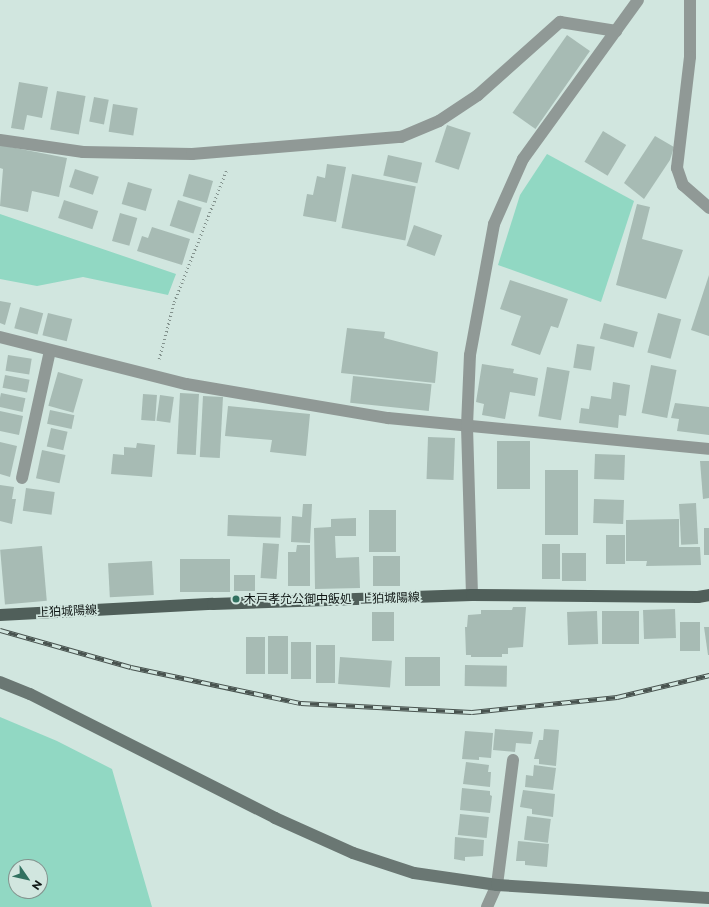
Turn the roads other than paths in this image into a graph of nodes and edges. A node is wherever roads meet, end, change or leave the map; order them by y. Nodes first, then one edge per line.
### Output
1 (638, 0) edge
2 (690, 0) edge
3 (616, 31) junction
4 (0, 140) edge
5 (709, 208) edge
6 (0, 337) edge
7 (50, 351) junction
8 (467, 426) junction
9 (709, 449) edge
10 (22, 478) dead end
11 (709, 594) edge
12 (472, 595) junction
13 (0, 615) edge
14 (0, 682) edge
15 (513, 760) dead end
16 (498, 885) junction
17 (709, 898) edge
18 (487, 907) edge

1 - 3 street
2 - 5 street
3 - 4 street
3 - 8 street
6 - 7 street
7 - 8 street
7 - 10 street
8 - 9 street
8 - 12 street
11 - 12 main road, 上狛城陽線
12 - 13 main road, 上狛城陽線
14 - 16 street
15 - 16 street
16 - 17 street
16 - 18 street

